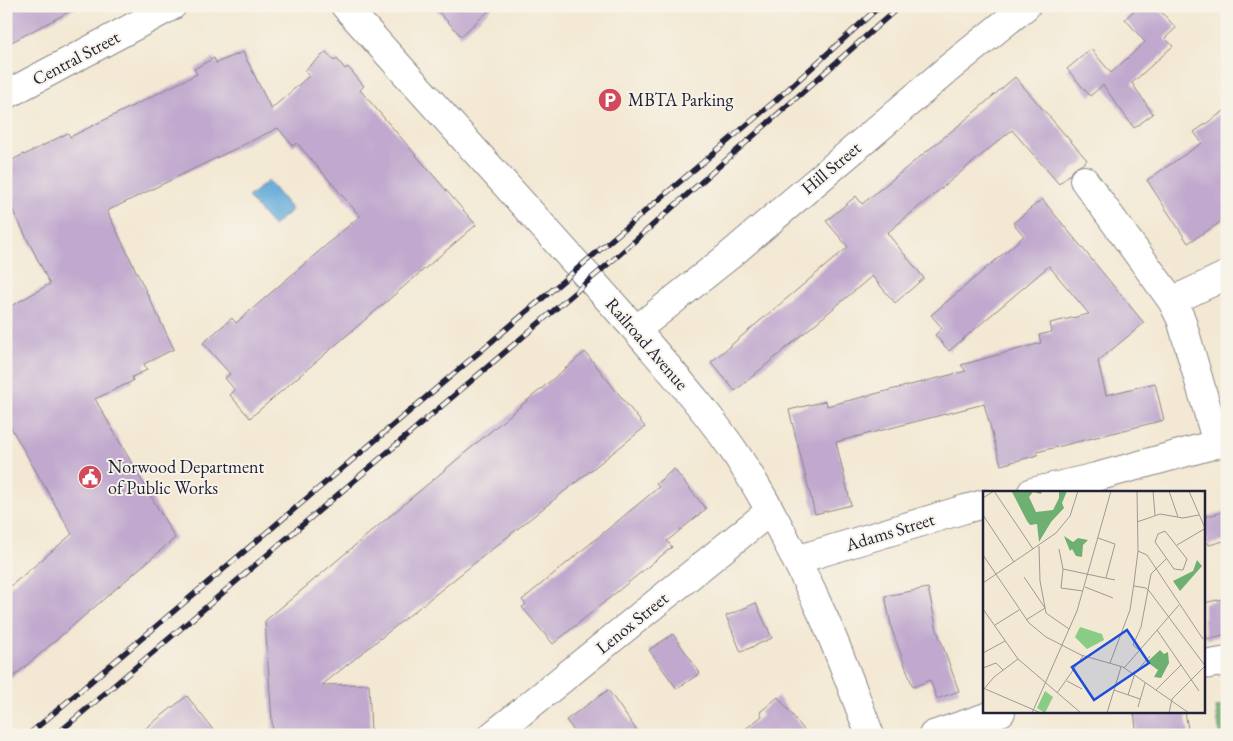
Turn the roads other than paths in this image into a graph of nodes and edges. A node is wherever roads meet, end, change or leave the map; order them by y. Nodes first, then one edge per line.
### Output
1 (172, 6) edge
2 (345, 6) edge
3 (1026, 6) edge
4 (6, 95) edge
5 (1084, 180) dead end
6 (1227, 275) edge
7 (1172, 301) junction
8 (636, 330) junction
9 (1222, 442) edge
10 (1036, 491) edge
11 (983, 504) edge
12 (770, 511) junction
13 (796, 560) junction
14 (1227, 660) edge
15 (1206, 665) edge
16 (995, 714) edge
17 (492, 735) edge
18 (870, 735) edge
19 (933, 735) edge

1 - 4 street, Central Street
2 - 8 street, Railroad Avenue
3 - 8 street, Hill Street
5 - 7 street
6 - 7 street
7 - 9 street
8 - 12 street, Railroad Avenue
9 - 10 street
11 - 13 street, Adams Street
12 - 13 street, Railroad Avenue
12 - 17 street, Lenox Street
13 - 18 street, Railroad Avenue
14 - 15 street
16 - 19 street

